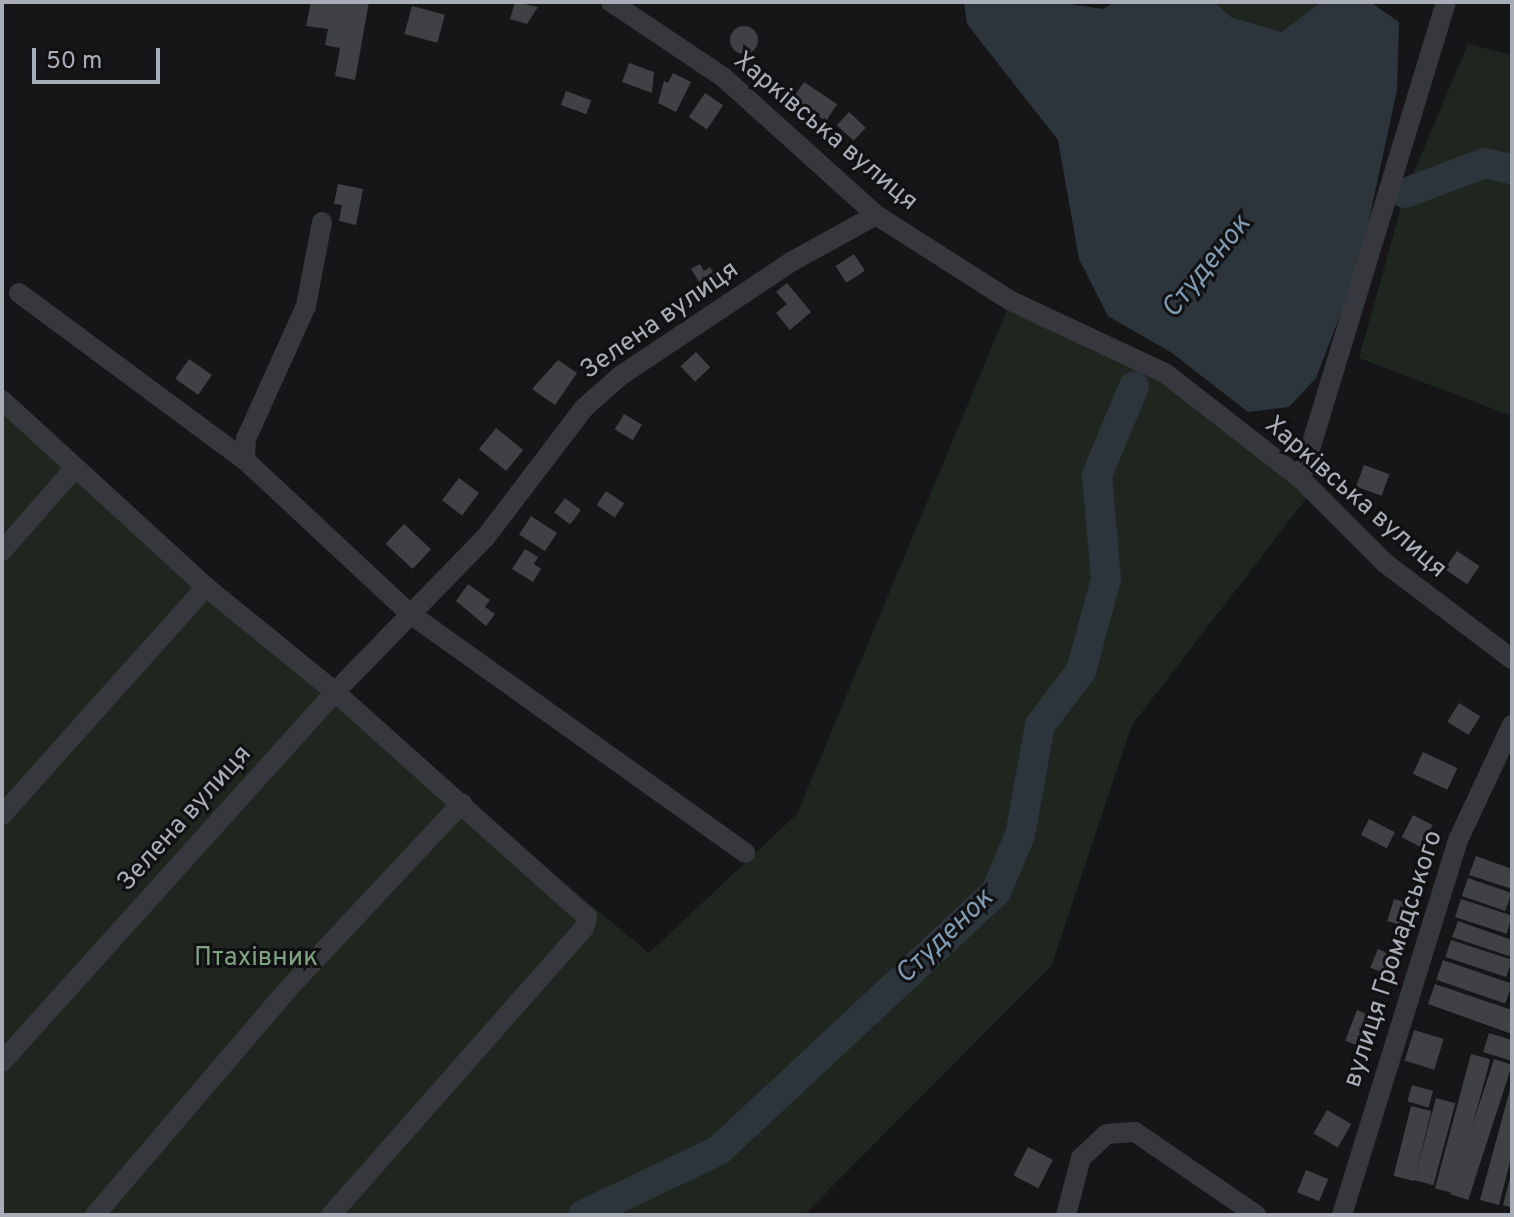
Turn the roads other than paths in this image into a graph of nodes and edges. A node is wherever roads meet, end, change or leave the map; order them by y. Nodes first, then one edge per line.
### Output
1 (611, 2) edge
2 (1446, 3) edge
3 (876, 215) junction
4 (322, 222) dead end
5 (19, 293) dead end
6 (2, 400) edge
7 (245, 460) junction
8 (75, 468) junction
9 (1301, 479) junction
10 (2, 551) edge
11 (206, 587) junction
12 (409, 613) junction
13 (1512, 659) edge
14 (335, 692) junction
15 (1512, 725) edge
16 (462, 803) junction
17 (2, 815) edge
18 (745, 853) dead end
19 (2, 1062) edge
20 (95, 1215) edge
21 (331, 1215) edge
22 (1066, 1215) edge
23 (1256, 1215) edge
24 (1342, 1215) edge

1 - 3 street, Харківська вулиця
2 - 9 street
3 - 9 street, Харківська вулиця
3 - 12 street, Зелена вулиця
4 - 7 street
5 - 7 street
6 - 8 street
7 - 12 street
8 - 10 street
8 - 11 street
9 - 13 street, Харківська вулиця
11 - 14 street
11 - 17 street
12 - 14 street, Зелена вулиця
12 - 18 street
14 - 16 street
14 - 19 street, Зелена вулиця
15 - 24 street, вулиця Громадського
16 - 20 street
16 - 21 street
22 - 23 street

